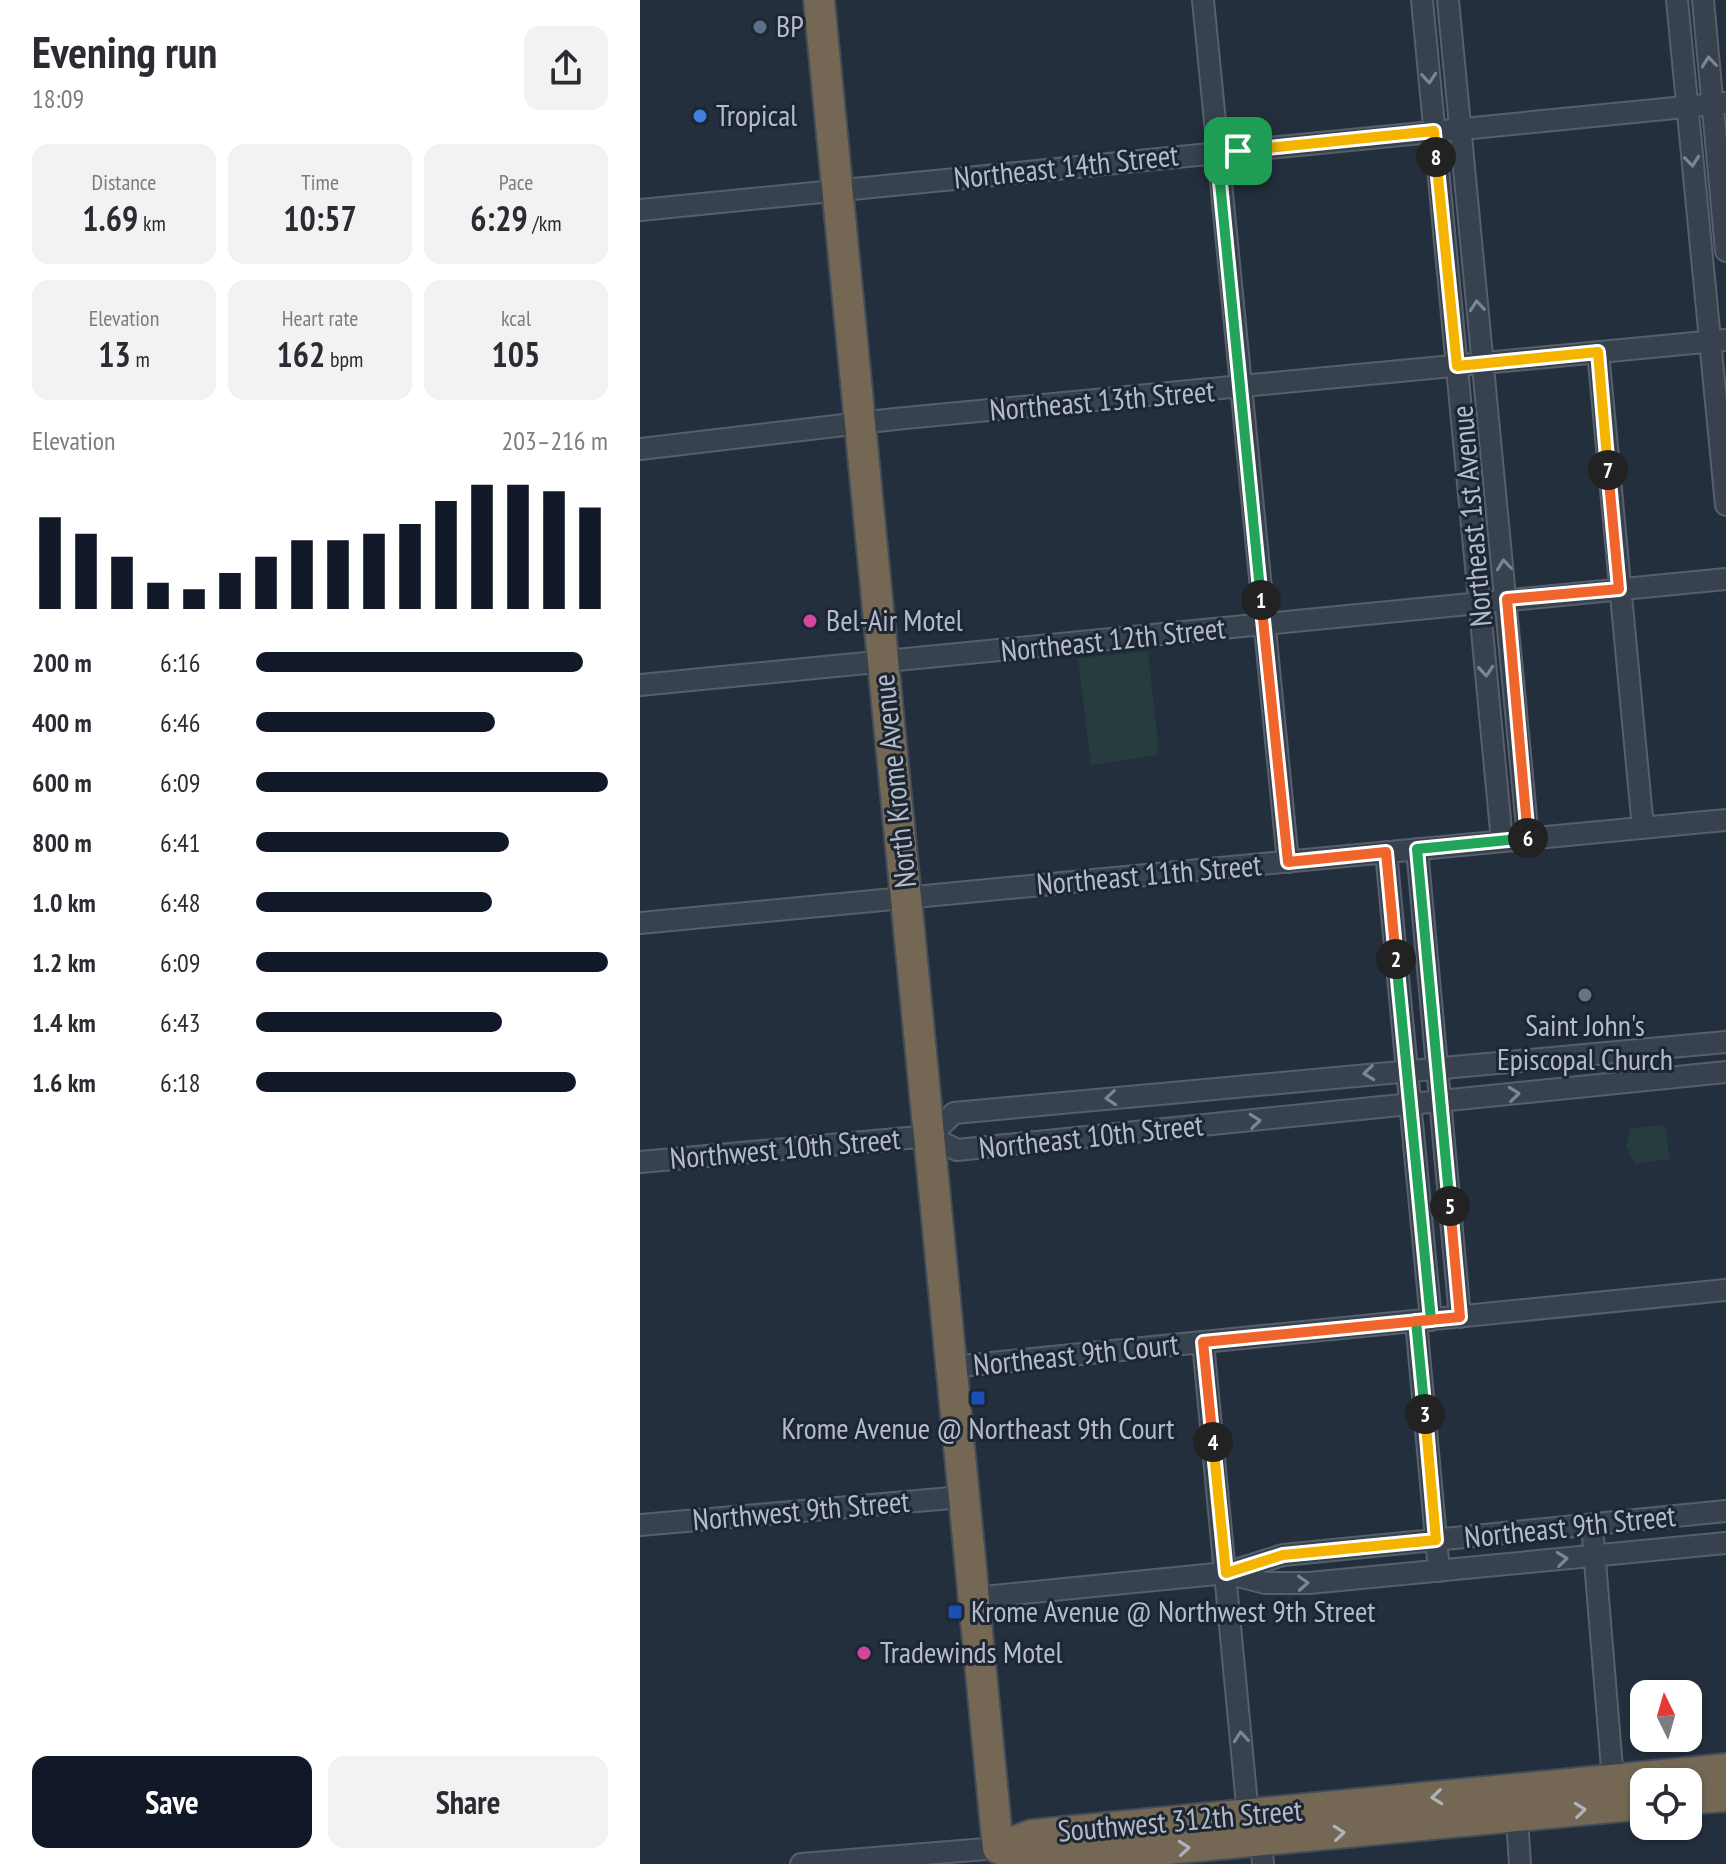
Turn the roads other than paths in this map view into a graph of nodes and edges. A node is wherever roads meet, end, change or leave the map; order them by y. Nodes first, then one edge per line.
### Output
1 (819, 0) edge
2 (1203, 0) edge
3 (1422, 0) edge
4 (1448, 0) edge
5 (1677, 0) edge
6 (1703, 0) edge
7 (1719, 104) edge
8 (1687, 107) junction
9 (1460, 129) junction
10 (1434, 131) junction
11 (1217, 152) junction
12 (836, 190) junction
13 (640, 210) edge
14 (1726, 251) edge
15 (1718, 341) edge
16 (1598, 352) junction
17 (1482, 364) junction
18 (1457, 366) junction
19 (1240, 388) junction
20 (859, 425) junction
21 (640, 449) edge
22 (1726, 505) edge
23 (1726, 579) edge
24 (1619, 589) junction
25 (1507, 599) junction
26 (1480, 602) junction
27 (1264, 625) junction
28 (883, 662) junction
29 (640, 685) edge
30 (1726, 820) edge
31 (1643, 828) junction
32 (1528, 838) junction
33 (1502, 841) junction
34 (1417, 849) junction
35 (1386, 852) junction
36 (1288, 862) junction
37 (907, 898) junction
38 (640, 923) edge
39 (1726, 1042) edge
40 (1653, 1048) junction
41 (1436, 1068) junction
42 (1406, 1070) junction
43 (1726, 1072) edge
44 (1657, 1080) junction
45 (1440, 1102) junction
46 (1410, 1105) junction
47 (930, 1136) junction
48 (640, 1162) edge
49 (1726, 1290) edge
50 (1460, 1317) junction
51 (1424, 1321) junction
52 (1203, 1342) junction
53 (951, 1367) junction
54 (963, 1497) junction
55 (1726, 1511) edge
56 (640, 1525) edge
57 (1592, 1525) junction
58 (1436, 1540) junction
59 (1726, 1543) edge
60 (1357, 1547) junction
61 (1594, 1555) junction
62 (1439, 1571) junction
63 (1226, 1573) junction
64 (1359, 1578) junction
65 (973, 1598) junction
66 (1726, 1769) edge
67 (1613, 1780) junction
68 (1726, 1796) edge
69 (1702, 1798) edge
70 (1516, 1802) junction
71 (1630, 1804) edge
72 (1254, 1845) edge
73 (998, 1848) junction
74 (801, 1864) edge
75 (1520, 1864) edge

1 - 12 highway, North Krome Avenue
2 - 11 street
3 -> 10 street, Northeast 1st Avenue
4 - 9 street, Northeast 1st Avenue
5 - 8 street
7 -> 6 street
7 - 8 street, Northeast 14th Street
7 - 14 street
8 - 9 street, Northeast 14th Street
8 -> 15 street
9 - 10 street, Northeast 14th Street
17 -> 9 street, Northeast 1st Avenue
10 - 11 street, Northeast 14th Street
10 - 18 street, Northeast 1st Avenue
11 - 12 street, Northeast 14th Street
11 - 19 street
12 - 13 street, Northeast 14th Street
12 - 20 highway, North Krome Avenue
15 - 16 street, Northeast 13th Street
15 - 22 street
16 - 17 street, Northeast 13th Street
16 - 24 street
17 - 18 street, Northeast 13th Street
25 -> 17 street, Northeast 1st Avenue
18 - 19 street, Northeast 13th Street
18 - 26 street, Northeast 1st Avenue
19 - 20 street, Northeast 13th Street
19 - 27 street
20 - 21 street, Northeast 13th Street
20 - 28 highway, North Krome Avenue
23 - 24 street, Northeast 12th Street
24 - 25 street, Northeast 12th Street
24 - 31 street
25 - 26 street, Northeast 12th Street
25 - 32 street, Northeast 1st Avenue
26 - 27 street, Northeast 12th Street
26 -> 33 street, Northeast 1st Avenue
27 - 28 street, Northeast 12th Street
27 - 36 street
28 - 29 street, Northeast 12th Street
28 - 37 highway, North Krome Avenue
30 - 31 street, Northeast 11th Street
31 - 32 street, Northeast 11th Street
32 - 33 street, Northeast 11th Street
33 - 34 street, Northeast 11th Street
34 - 35 street, Northeast 11th Street
34 - 41 street
35 - 36 street, Northeast 11th Street
35 - 42 street
36 - 37 street, Northeast 11th Street
37 - 38 street, Northeast 11th Street
37 - 47 highway, North Krome Avenue
39 - 40 street, Northeast 10th Street
40 - 41 street, Northeast 10th Street
40 - 44 street
41 - 42 street, Northeast 10th Street
41 - 45 street
42 - 46 street
42 -> 47 street, Northeast 10th Street
43 - 44 street, Northeast 10th Street
45 -> 44 street, Northeast 10th Street
45 - 46 street, Northeast 10th Street
45 - 50 street
47 -> 46 street, Northeast 10th Street
46 - 51 street
47 - 48 street, Northwest 10th Street
47 - 53 highway, North Krome Avenue
49 - 50 street, Northeast 9th Court
50 - 51 street, Northeast 9th Court
51 - 52 street, Northeast 9th Court
51 - 58 street
52 - 53 street, Northeast 9th Court
52 - 63 street
53 - 54 highway, North Krome Avenue
54 - 56 street, Northwest 9th Street
54 - 65 highway, North Krome Avenue
55 - 57 street, Northeast 9th Street
57 - 58 street, Northeast 9th Street
57 - 61 street
58 - 60 street, Northeast 9th Street
58 - 62 street
59 - 61 street, Northeast 9th Street
60 - 63 street, Northeast 9th Street
60 - 64 street
62 -> 61 street, Northeast 9th Street
61 - 67 street
62 - 64 street, Northeast 9th Street
63 -> 64 street, Northeast 9th Street
63 - 65 street, Northeast 9th Street
72 -> 63 street
65 - 73 highway, North Krome Avenue
66 - 67 highway, Southwest 312th Street
67 - 70 highway, Southwest 312th Street
68 - 69 highway
70 -> 71 highway, Southwest 312th Street
70 - 72 highway, Southwest 312th Street
70 - 75 street
72 - 73 highway, Southwest 312th Street
73 - 74 street

